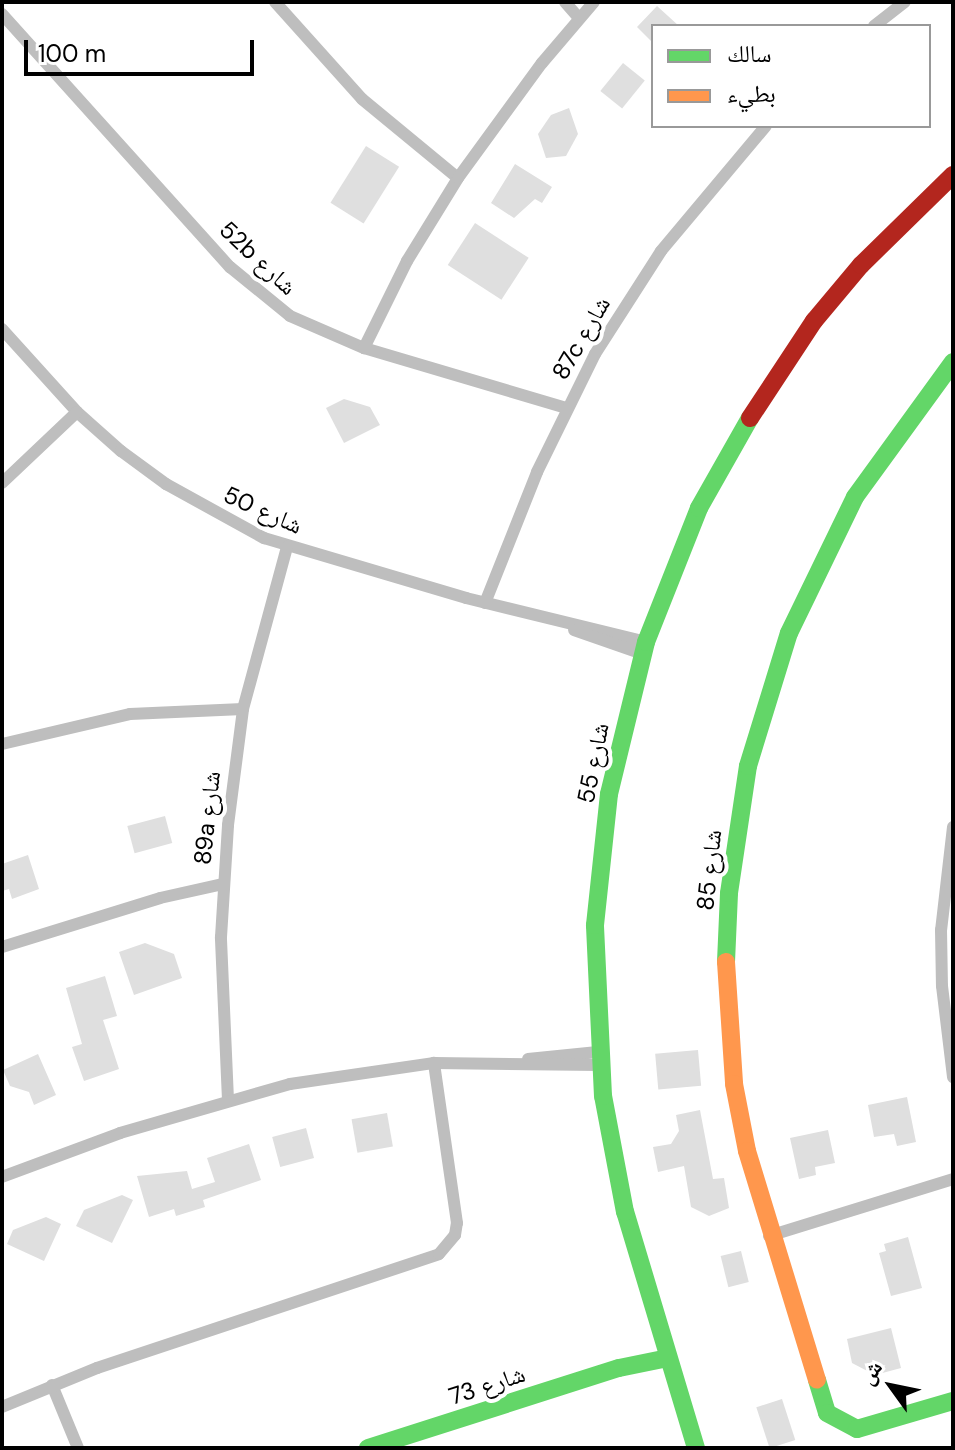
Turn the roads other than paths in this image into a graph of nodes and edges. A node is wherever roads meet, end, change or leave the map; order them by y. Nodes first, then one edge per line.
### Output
1 (275, 2) edge
2 (565, 2) edge
3 (594, 2) edge
4 (905, 2) edge
5 (2, 14) edge
6 (579, 18) junction
7 (877, 24) edge
8 (764, 128) edge
9 (953, 175) edge
10 (458, 178) junction
11 (2, 329) edge
12 (364, 348) junction
13 (953, 362) edge
14 (566, 408) junction
15 (77, 412) junction
16 (2, 483) edge
17 (287, 547) junction
18 (485, 603) junction
19 (644, 648) junction
20 (243, 709) junction
21 (2, 744) edge
22 (953, 827) edge
23 (223, 884) junction
24 (2, 947) edge
25 (598, 1059) junction
26 (434, 1063) junction
27 (953, 1077) edge
28 (228, 1100) junction
29 (2, 1177) edge
30 (953, 1179) edge
31 (769, 1236) junction
32 (666, 1352) junction
33 (52, 1385) junction
34 (953, 1401) edge
35 (2, 1407) edge
36 (78, 1448) edge
37 (368, 1448) edge
38 (696, 1448) edge

1 - 10 street
2 - 6 street
3 - 6 street
4 - 7 street
5 - 12 street, 52b شارع
6 - 10 street
8 - 14 street, 87c شارع
9 - 19 street, شارع 55
10 - 12 street
11 - 15 street, شارع 50
12 - 14 street, 52b شارع
13 - 31 street, شارع 85
14 - 18 street, 87c شارع
15 - 16 street
15 - 17 street, شارع 50
17 - 18 street, شارع 50
17 - 20 street, 89a شارع
18 - 19 street, شارع 50
19 - 25 street, شارع 55
20 - 21 street
20 - 23 street, 89a شارع
22 - 27 street
23 - 24 street
23 - 28 street, 89a شارع
25 - 26 street
25 - 32 street, شارع 55
26 - 28 street
26 - 33 street
28 - 29 street
30 - 31 street
31 - 34 street, شارع 85
32 - 37 street, شارع 73
32 - 38 street, شارع 55
33 - 35 street
33 - 36 street

